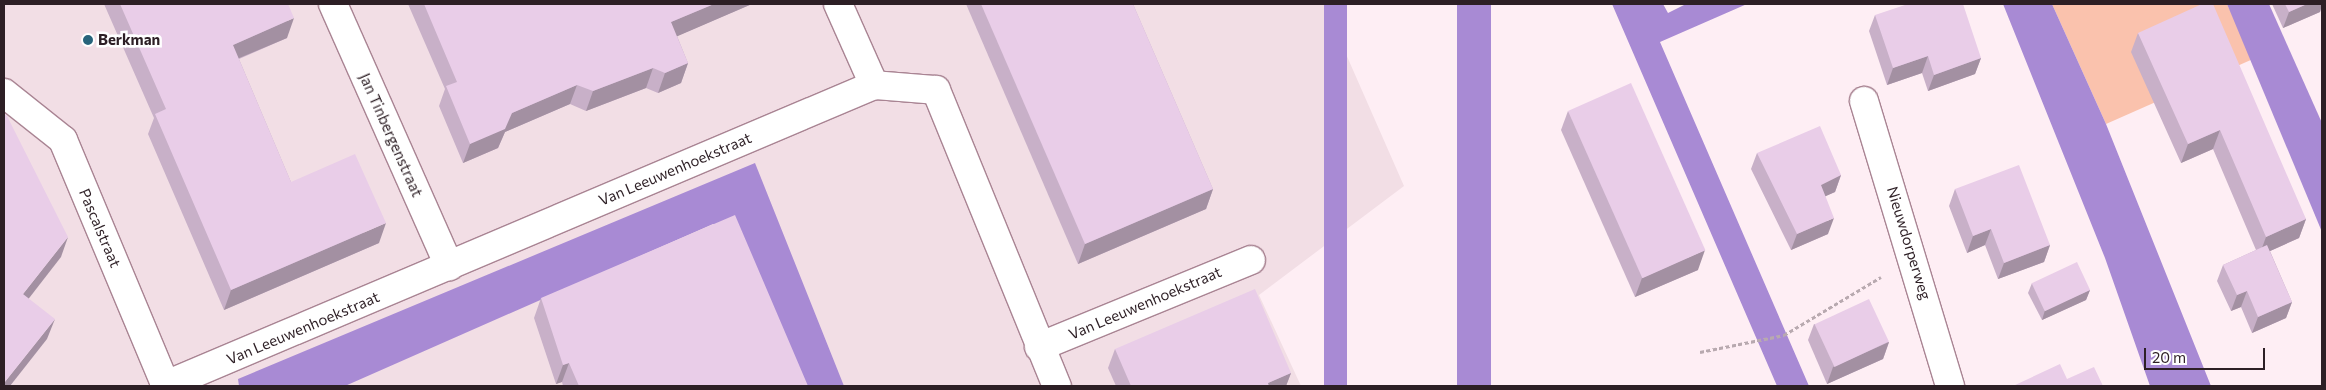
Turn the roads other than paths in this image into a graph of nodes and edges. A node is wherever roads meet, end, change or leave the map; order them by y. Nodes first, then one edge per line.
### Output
1 (333, 4) edge
2 (838, 4) edge
3 (874, 85) junction
4 (4, 93) edge
5 (1864, 101) dead end
6 (1251, 260) dead end
7 (449, 266) junction
8 (1039, 347) junction
9 (165, 386) edge
10 (1056, 386) edge
11 (1950, 386) edge

1 - 7 street, Jan Tinbergenstraat
2 - 3 street
3 - 7 street, Van Leeuwenhoekstraat
3 - 8 street, Van Leeuwenhoekstraat
4 - 9 street, Pascalstraat
5 - 11 street, Nieuwdorperweg
6 - 8 street, Van Leeuwenhoekstraat
7 - 9 street, Van Leeuwenhoekstraat
8 - 10 street, Van Leeuwenhoekstraat

